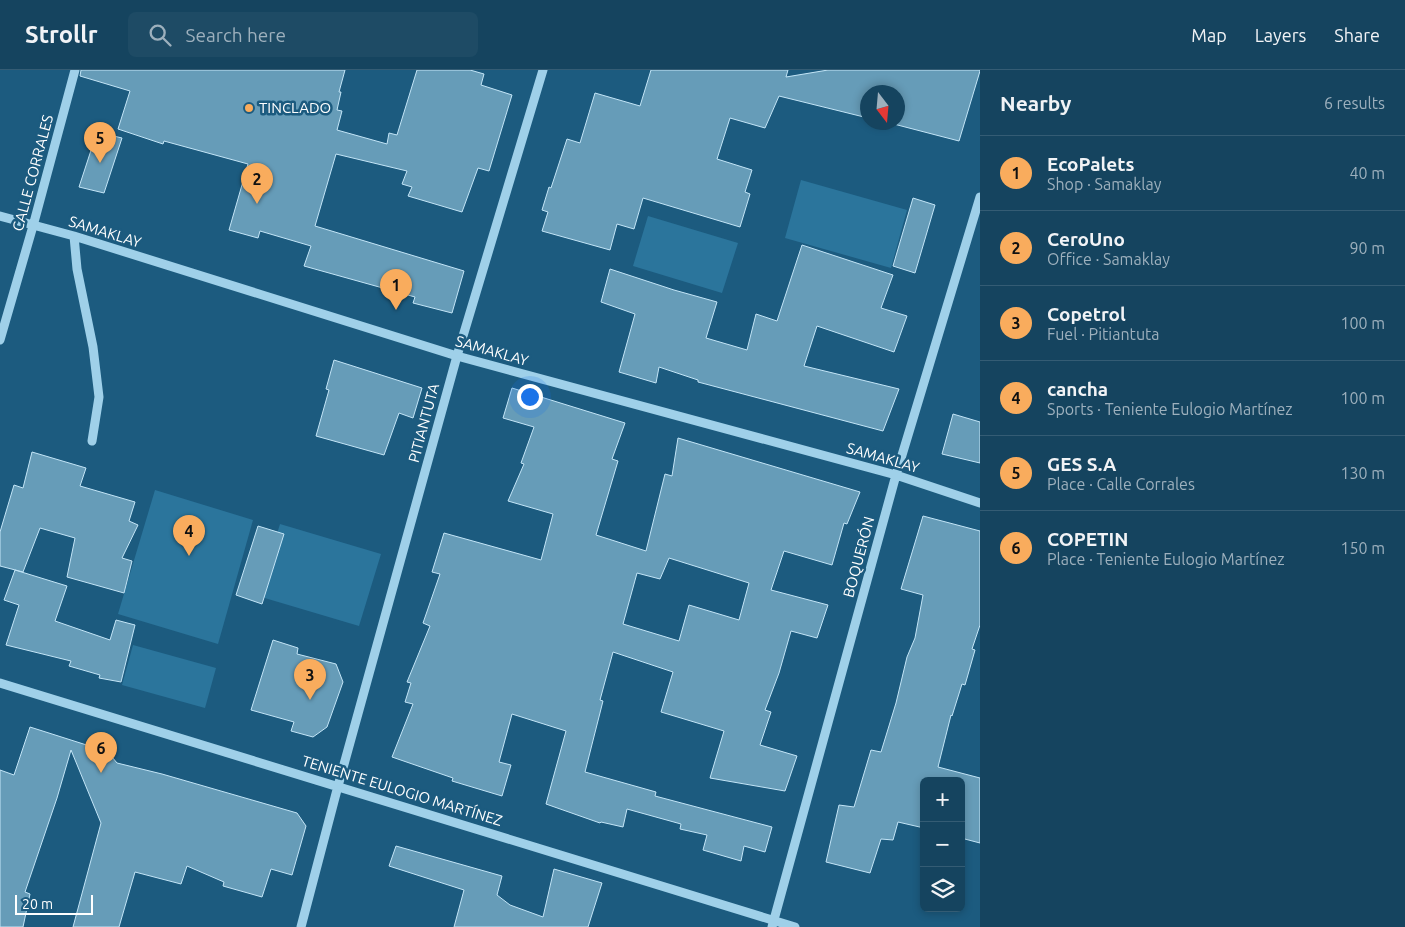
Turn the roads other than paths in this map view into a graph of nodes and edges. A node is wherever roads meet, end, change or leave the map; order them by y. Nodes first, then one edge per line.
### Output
1 (75, 70) edge
2 (544, 70) edge
3 (980, 197) edge
4 (0, 216) edge
5 (33, 226) junction
6 (74, 236) junction
7 (0, 340) edge
8 (457, 356) junction
9 (92, 441) dead end
10 (896, 476) junction
11 (980, 503) edge
12 (0, 683) edge
13 (338, 786) junction
14 (773, 924) edge
15 (301, 927) edge
16 (795, 927) edge

1 - 5 street, CALLE CORRALES
2 - 8 street, PITIANTUTA
3 - 10 street, BOQUERÓN
4 - 5 street, SAMAKLAY
5 - 6 street, SAMAKLAY
5 - 7 street, CALLE CORRALES
6 - 8 street, SAMAKLAY
6 - 9 street
8 - 10 street, SAMAKLAY
8 - 13 street, PITIANTUTA
10 - 11 street, SAMAKLAY
10 - 14 street, BOQUERÓN
12 - 13 street, TENIENTE EULOGIO MARTÍNEZ
13 - 14 street, TENIENTE EULOGIO MARTÍNEZ
13 - 15 street, PITIANTUTA
14 - 16 street, TENIENTE EULOGIO MARTÍNEZ

